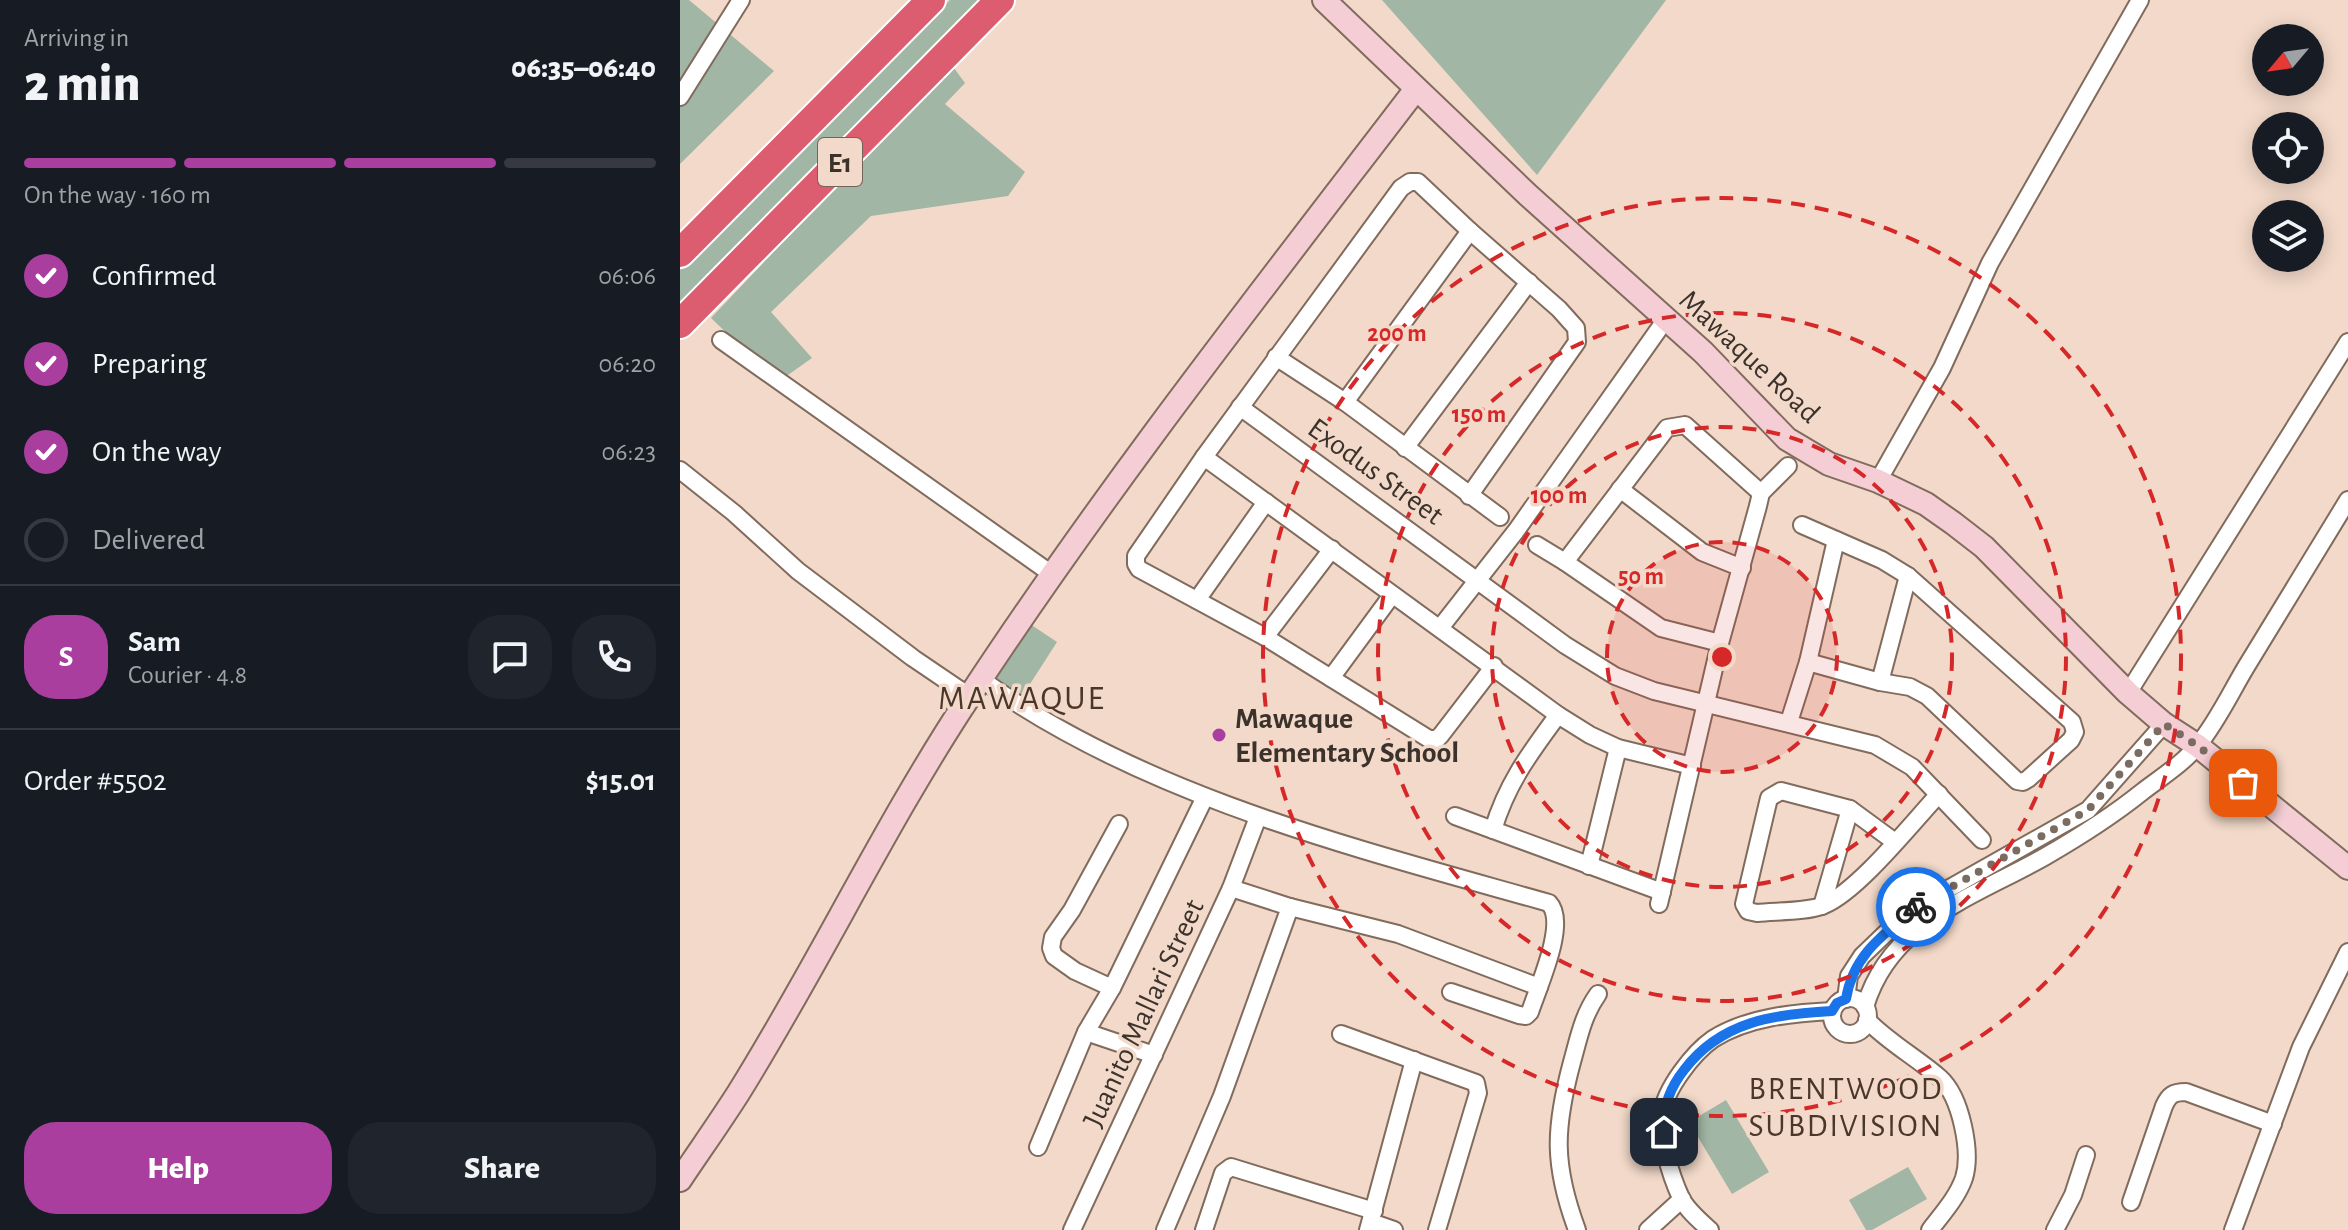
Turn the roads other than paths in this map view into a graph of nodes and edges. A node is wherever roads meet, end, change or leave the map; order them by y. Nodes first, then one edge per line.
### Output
1 (741, 0) edge
2 (931, 0) edge
3 (1000, 0) edge
4 (1324, 0) edge
5 (2140, 0) edge
6 (1416, 89) junction
7 (680, 97) edge
8 (1470, 231) junction
9 (680, 253) edge
10 (1529, 282) junction
11 (1666, 319) junction
12 (680, 324) edge
13 (721, 340) dead end
14 (2348, 342) edge
15 (1276, 357) junction
16 (1345, 402) junction
17 (1240, 407) junction
18 (1405, 448) junction
19 (1204, 457) junction
20 (1788, 466) dead end
21 (680, 470) edge
22 (1878, 481) junction
23 (1620, 489) junction
24 (1761, 493) junction
25 (1469, 496) junction
26 (2348, 500) edge
27 (1266, 502) junction
28 (1500, 517) dead end
29 (1802, 525) dead end
30 (1836, 540) junction
31 (1537, 545) dead end
32 (1332, 549) junction
33 (1565, 562) junction
34 (1742, 568) junction
35 (1053, 575) junction
36 (1908, 576) junction
37 (1478, 581) junction
38 (1392, 595) junction
39 (1197, 600) junction
40 (1440, 628) junction
41 (1265, 637) junction
42 (1720, 643) junction
43 (1808, 662) junction
44 (1494, 666) junction
45 (1331, 678) junction
46 (1880, 682) junction
47 (975, 688) junction
48 (2128, 693) junction
49 (1707, 706) junction
50 (1558, 715) junction
51 (1789, 722) junction
52 (2164, 724) junction
53 (2198, 746) junction
54 (1618, 748) junction
55 (1692, 766) junction
56 (1939, 794) junction
57 (1205, 797) junction
58 (1850, 809) junction
59 (1455, 816) dead end
60 (1258, 817) junction
61 (1119, 824) dead end
62 (1493, 830) junction
63 (1982, 840) dead end
64 (1895, 842) junction
65 (1589, 866) junction
66 (2348, 868) edge
67 (1231, 888) junction
68 (1822, 906) junction
69 (1290, 907) junction
70 (2347, 958) edge
71 (1539, 987) junction
72 (1112, 988) junction
73 (1451, 992) dead end
74 (1598, 994) dead end
75 (1846, 999) junction
76 (1832, 1011) junction
77 (1869, 1018) junction
78 (1086, 1032) junction
79 (1341, 1034) dead end
80 (1154, 1055) junction
81 (1414, 1060) junction
82 (2273, 1124) junction
83 (1038, 1147) dead end
84 (2086, 1155) dead end
85 (680, 1180) edge
86 (1682, 1199) junction
87 (2131, 1202) dead end
88 (1371, 1221) edge
89 (1072, 1230) edge
90 (1165, 1230) edge
91 (1204, 1230) edge
92 (1394, 1230) edge
93 (1437, 1230) edge
94 (1577, 1230) edge
95 (1648, 1230) edge
96 (1710, 1230) edge
97 (1930, 1230) edge
98 (2055, 1230) edge
99 (2233, 1230) edge

1 - 7 street
2 - 9 highway, E1
3 - 12 highway, E1
4 - 6 main road, Mawaque Road
5 - 22 street
6 - 11 main road, Mawaque Road
6 - 35 main road
8 - 10 street
8 - 15 street
8 - 16 street
10 - 18 street
10 - 25 street
11 - 22 main road, Mawaque Road
11 - 37 street
13 - 35 street
14 - 48 street
15 - 16 street
15 - 17 street
16 - 18 street
17 - 19 street
17 - 37 street, Exodus Street
18 - 25 street
19 - 27 street
19 - 39 street
20 - 24 street
21 - 47 street
22 - 48 main road, Mawaque Road
23 - 24 street
23 - 33 street
23 - 34 street
24 - 34 street
25 - 28 street
26 - 53 street
27 - 32 street
27 - 39 street
29 - 30 street
30 - 36 street
30 - 43 street
31 - 33 street
32 - 38 street
32 - 41 street
33 - 42 street
34 - 42 street
35 - 47 main road
36 - 46 street
36 - 46 street
37 - 40 street
37 - 49 street, Exodus Street
38 - 40 street
38 - 45 street
39 - 41 street
40 - 44 street
41 - 45 street
42 - 49 street
43 - 46 street
43 - 51 street
44 - 45 street
44 - 50 street
47 - 57 street
47 - 85 main road
48 - 52 main road, Mawaque Road
49 - 51 street, Exodus Street
49 - 55 street
50 - 54 street
50 - 62 street
51 - 56 street, Exodus Street
52 - 53 main road, Mawaque Road
52 - 75 street
53 - 66 main road, Mawaque Road
53 - 77 street
54 - 55 street
54 - 65 street
55 - 65 street
56 - 63 street, Exodus Street
56 - 64 street
57 - 60 street
57 - 72 street
58 - 64 street
58 - 68 street
58 - 68 street
59 - 62 street
60 - 67 street, Juanito Mallari Street
60 - 71 street
61 - 72 street
62 - 65 street
64 - 68 street
67 - 69 street
67 - 80 street, Juanito Mallari Street
69 - 71 street
69 - 90 street
70 - 82 street
71 - 73 street
72 - 78 street
74 - 94 street
75 - 76 street
75 - 77 street
76 - 77 street
76 - 86 street
77 - 97 street
78 - 80 street
78 - 83 street
79 - 81 street
80 - 89 street, Juanito Mallari Street
81 - 88 street
81 - 93 street
82 - 87 street
82 - 99 street
84 - 98 street
86 - 95 street
86 - 96 street
88 - 91 street
88 - 92 street

